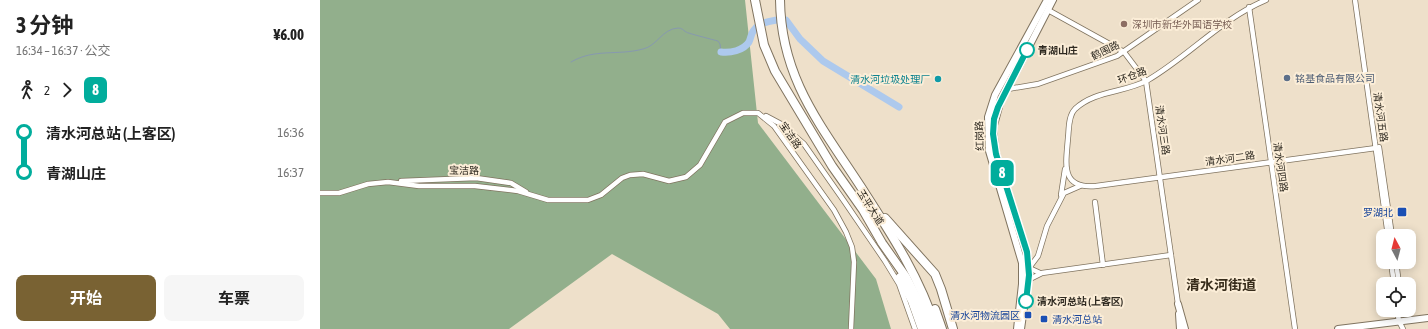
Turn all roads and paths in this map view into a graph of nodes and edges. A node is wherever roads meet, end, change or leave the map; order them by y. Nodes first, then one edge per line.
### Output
1 (755, 0) edge
2 (780, 0) edge
3 (1047, 0) edge
4 (1053, 0) edge
5 (1198, 0) edge
6 (1266, 0) edge
7 (1355, 0) edge
8 (1249, 7) junction
9 (1048, 10) junction
10 (1124, 52) junction
11 (1006, 76) junction
12 (1012, 80) junction
13 (1146, 81) junction
14 (1008, 89) junction
15 (758, 113) junction
16 (1378, 147) junction
17 (1066, 158) junction
18 (1271, 162) junction
19 (1160, 177) junction
20 (393, 182) junction
21 (860, 186) junction
22 (1080, 186) junction
23 (320, 193) edge
24 (531, 195) junction
25 (1061, 197) junction
26 (1095, 202) dead end
27 (883, 215) junction
28 (1387, 229) edge
29 (1391, 229) edge
30 (882, 243) junction
31 (1171, 255) junction
32 (1104, 265) junction
33 (1029, 268) junction
34 (1042, 273) junction
35 (1028, 280) junction
36 (1178, 304) junction
37 (1428, 318) edge
38 (1428, 321) edge
39 (1401, 325) edge
40 (851, 329) edge
41 (915, 329) edge
42 (922, 329) edge
43 (929, 329) edge
44 (936, 329) edge
45 (942, 329) edge
46 (953, 329) edge
47 (1016, 329) edge
48 (1021, 329) edge
49 (1180, 329) edge
50 (1185, 329) edge
51 (1295, 329) edge
52 (1338, 329) edge
53 (1369, 329) edge

1 - 30 highway, 玉平大道
2 - 21 highway, 玉平大道
3 - 11 main road, 红岗路
4 - 9 main road, 红岗路
5 - 10 street, 鹤围路
6 - 8 street, 环仓路
7 - 16 street, 清水河五路
8 - 13 street, 环仓路
8 - 18 street, 清水河四路
9 - 10 street, 清水河三路
9 - 12 main road, 红岗路
10 - 13 street, 清水河三路
10 - 14 street, 鹤围路
11 - 12 main road
11 - 47 main road, 红岗路
12 - 14 main road, 红岗路
13 - 17 street, 环仓路
13 - 19 street, 清水河三路
14 - 33 main road, 红岗路
15 - 24 street, 宝洁路
15 - 40 street, 宝洁路
15 - 41 street
16 - 18 street, 清水河二路
16 - 28 street, 清水河五路
16 - 29 street
17 - 22 street, 环仓路
17 - 25 street
18 - 19 street, 清水河二路
18 - 51 street, 清水河四路
19 - 22 street, 清水河二路
19 - 31 street, 清水河三路
20 - 23 street, 宝洁路
20 - 24 street, 宝洁路
20 - 24 street, 宝洁路
21 - 27 highway
21 - 44 highway, 玉平大道
22 - 25 street
25 - 33 street
26 - 32 street
27 - 45 highway
27 - 46 highway
30 - 42 highway
30 - 43 highway, 玉平大道
31 - 32 street
31 - 36 street, 清水河三路
32 - 34 street
33 - 34 street
33 - 35 main road, 红岗路
34 - 35 street
35 - 48 main road, 红岗路
36 - 49 main road, 清水河三路
36 - 50 main road, 清水河三路
37 - 39 main road
38 - 39 main road
39 - 52 main road
39 - 53 main road

